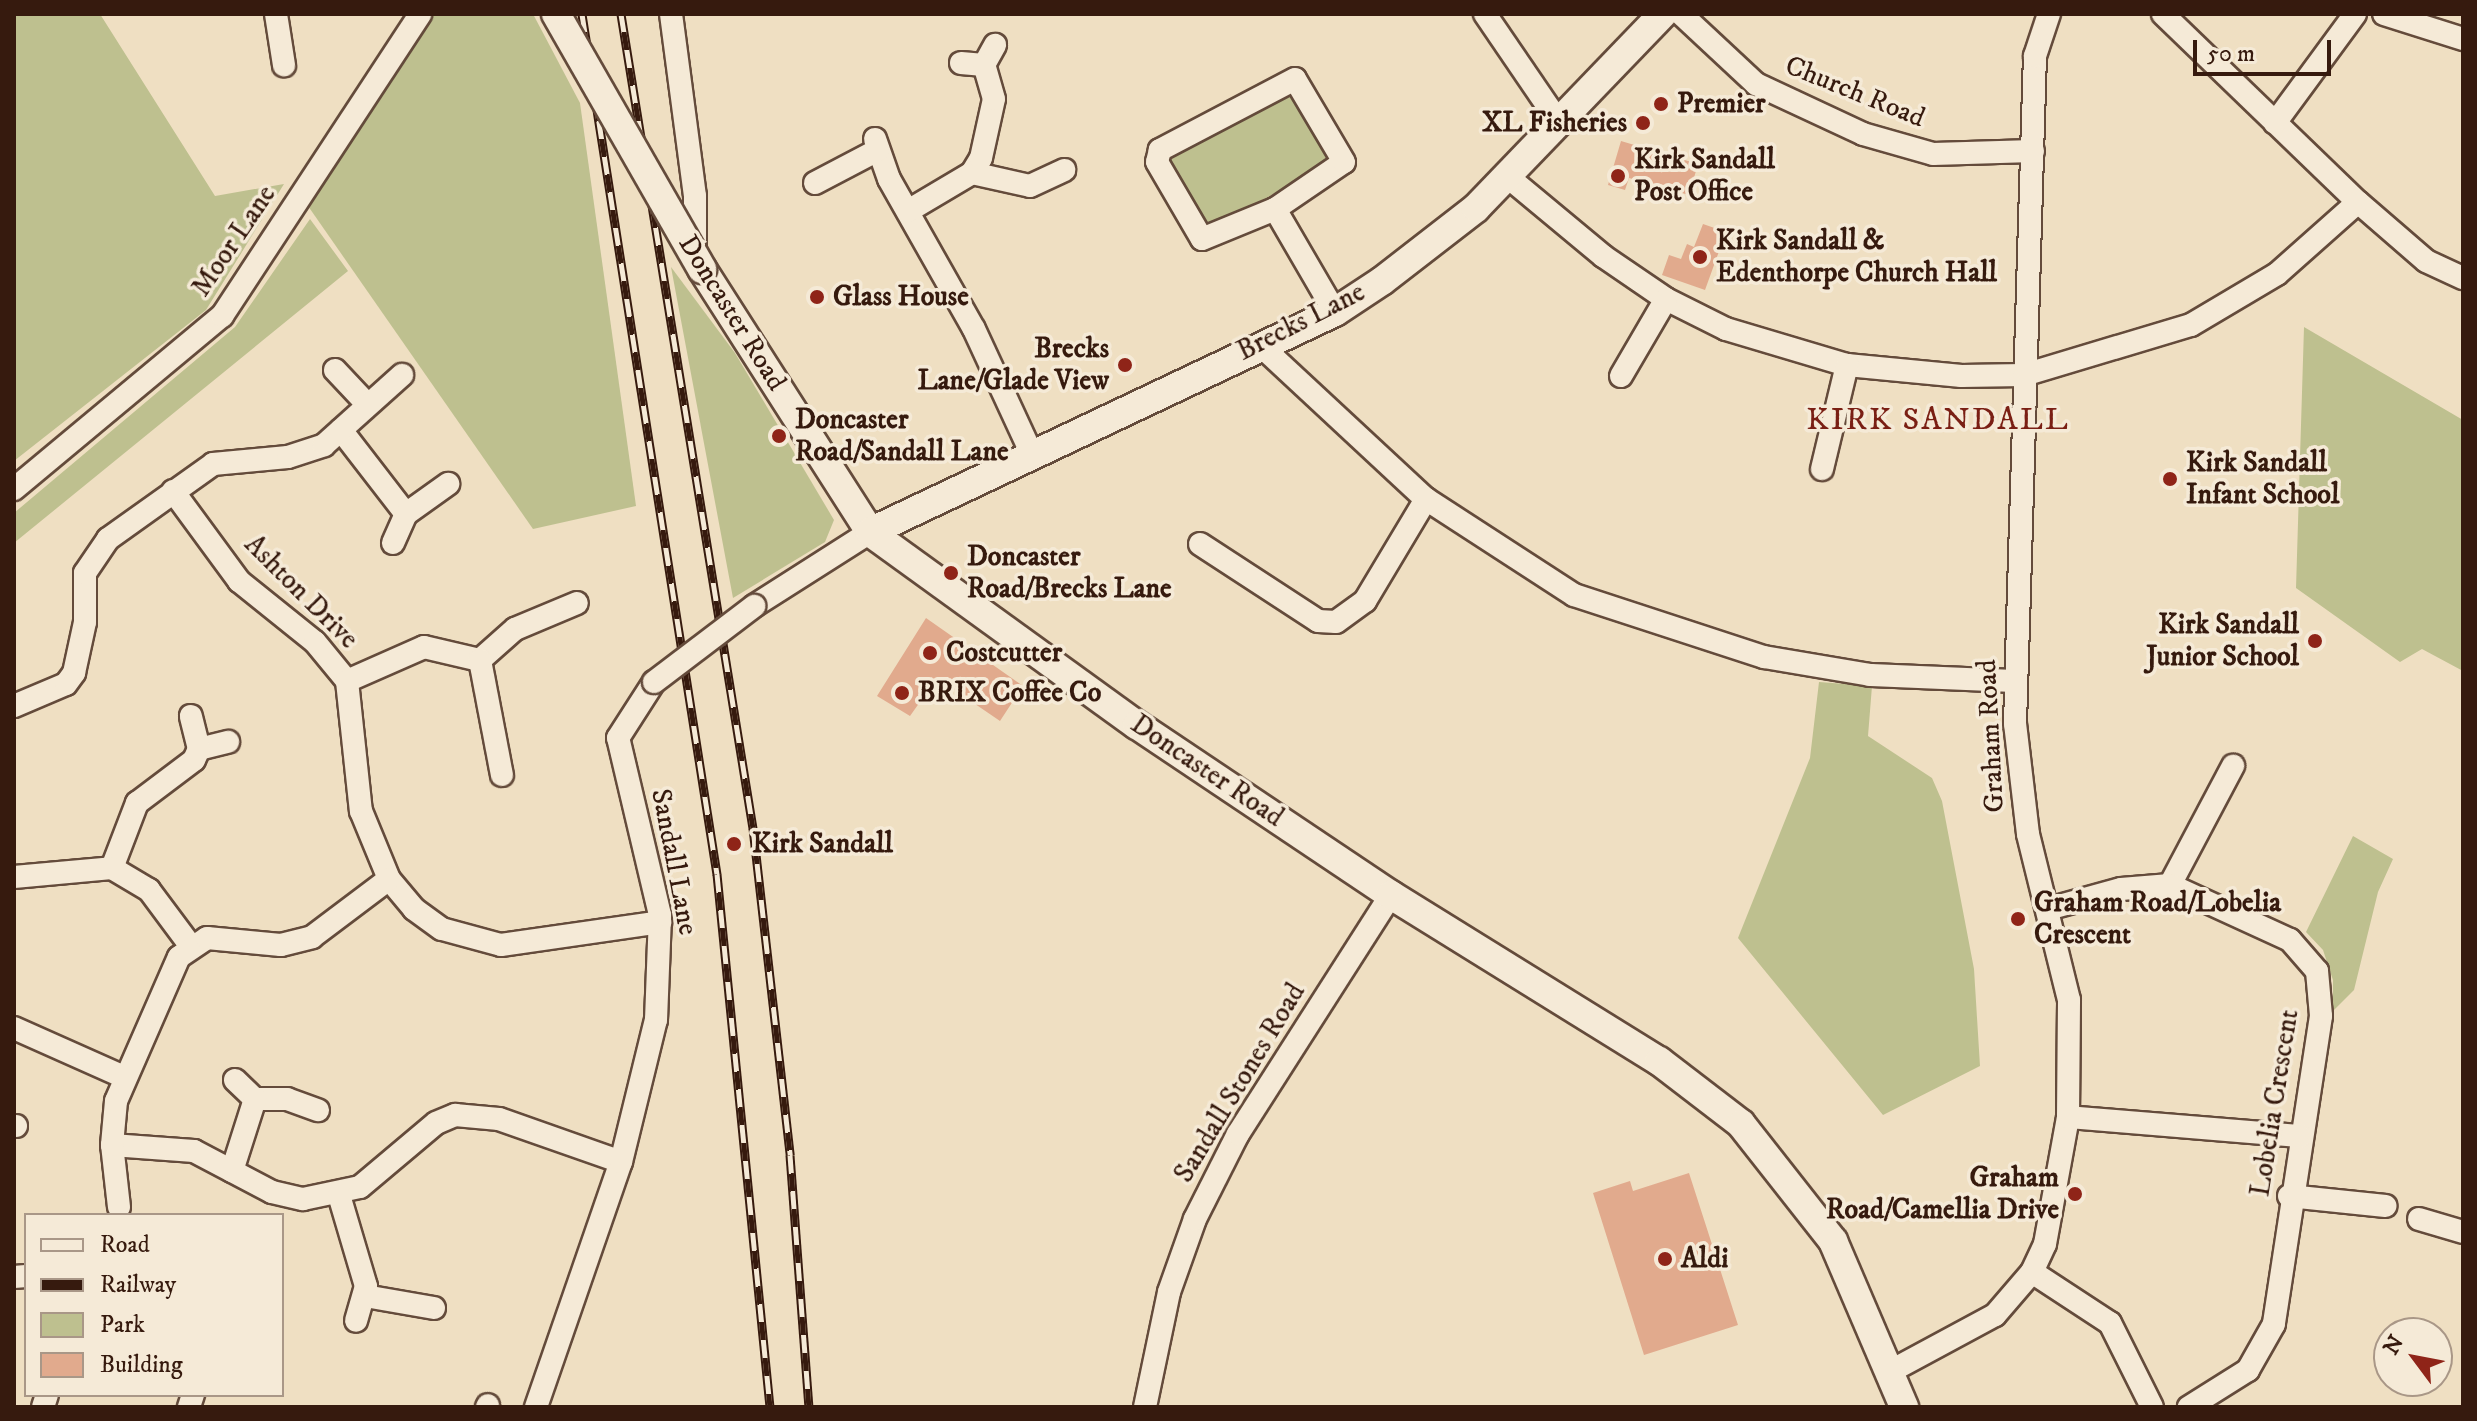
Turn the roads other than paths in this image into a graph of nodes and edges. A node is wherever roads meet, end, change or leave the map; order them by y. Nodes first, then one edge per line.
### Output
1 (276, 14) edge
2 (420, 14) edge
3 (556, 14) edge
4 (671, 14) edge
5 (1485, 14) edge
6 (1663, 14) edge
7 (1681, 14) edge
8 (2049, 14) edge
9 (2163, 14) edge
10 (2355, 14) edge
11 (2384, 14) edge
12 (2463, 39) edge
13 (995, 45) dead end
14 (961, 63) dead end
15 (284, 65) dead end
16 (984, 65) junction
17 (1558, 121) junction
18 (2275, 123) junction
19 (2033, 151) junction
20 (1064, 170) dead end
21 (972, 173) junction
22 (1508, 177) junction
23 (815, 183) dead end
24 (2358, 202) junction
25 (1275, 209) junction
26 (908, 211) junction
27 (698, 262) junction
28 (2463, 278) edge
29 (1666, 299) junction
30 (1335, 312) junction
31 (1260, 345) junction
32 (1847, 365) junction
33 (335, 370) dead end
34 (402, 375) dead end
35 (2024, 375) junction
36 (1621, 376) dead end
37 (365, 402) junction
38 (341, 430) junction
39 (1030, 450) junction
40 (1822, 469) dead end
41 (448, 484) dead end
42 (14, 489) edge
43 (173, 491) junction
44 (1426, 499) junction
45 (406, 514) junction
46 (870, 532) junction
47 (393, 543) dead end
48 (1200, 544) dead end
49 (577, 603) dead end
50 (480, 660) junction
51 (347, 681) junction
52 (2015, 681) junction
53 (14, 706) edge
54 (191, 716) dead end
55 (228, 742) dead end
56 (199, 749) junction
57 (2233, 766) dead end
58 (502, 775) dead end
59 (112, 868) junction
60 (14, 877) edge
61 (389, 879) junction
62 (2170, 885) junction
63 (1391, 895) junction
64 (2048, 909) junction
65 (660, 922) junction
66 (190, 945) junction
67 (14, 1028) edge
68 (122, 1076) junction
69 (235, 1080) dead end
70 (255, 1099) junction
71 (318, 1110) dead end
72 (2068, 1117) junction
73 (2300, 1136) junction
74 (112, 1145) junction
75 (621, 1162) junction
76 (232, 1171) junction
77 (339, 1195) junction
78 (2289, 1196) junction
79 (2385, 1206) dead end
80 (119, 1207) dead end
81 (2419, 1219) dead end
82 (2463, 1232) edge
83 (2032, 1272) junction
84 (365, 1296) junction
85 (434, 1308) dead end
86 (356, 1321) dead end
87 (1891, 1371) junction
88 (536, 1407) edge
89 (1145, 1407) edge
90 (1904, 1407) edge
91 (2152, 1407) edge
92 (2189, 1407) edge

1 - 15 street
2 - 42 street, Moor Lane
3 - 27 street, Doncaster Road, bridge
4 - 27 street
5 - 17 street
6 - 17 street, Brecks Lane
7 - 19 street, Church Road
8 - 19 street, Graham Road
9 - 18 street
10 - 18 street
11 - 12 street
13 - 16 street
14 - 16 street
16 - 21 street
17 - 22 street, Brecks Lane
18 - 24 street
19 - 35 street, Graham Road
20 - 21 street
21 - 26 street
22 - 29 street
22 - 30 street, Brecks Lane
23 - 26 street
24 - 28 street
24 - 35 street
25 - 25 street
25 - 30 street
26 - 39 street
27 - 46 street, Doncaster Road
29 - 32 street
29 - 36 street
30 - 31 street, Brecks Lane
31 - 39 street, Brecks Lane
31 - 44 street
32 - 35 street
32 - 40 street
33 - 37 street
34 - 37 street
35 - 52 street, Graham Road
37 - 38 street
38 - 43 street
38 - 45 street
39 - 46 street, Brecks Lane
41 - 45 street
43 - 51 street, Ashton Drive
43 - 53 street
44 - 48 street
44 - 52 street
45 - 47 street
46 - 63 street, Doncaster Road
46 - 65 street, Sandall Lane, bridge
49 - 50 street
50 - 51 street
50 - 58 street
51 - 61 street, Ashton Drive
52 - 64 street, Graham Road
54 - 56 street
55 - 56 street
56 - 59 street
57 - 62 street
59 - 60 street
59 - 66 street
61 - 65 street, Ashton Drive
61 - 66 street
62 - 64 street, Lobelia Crescent
62 - 73 street, Lobelia Crescent
63 - 87 street, Doncaster Road
63 - 89 street, Sandall Stones Road
64 - 72 street, Graham Road
65 - 75 street, Sandall Lane
66 - 68 street
67 - 68 street
68 - 74 street
69 - 70 street
70 - 71 street
70 - 76 street
72 - 73 street
72 - 83 street, Graham Road
73 - 78 street, Lobelia Crescent
74 - 76 street
74 - 80 street
75 - 77 street
75 - 88 street, Sandall Lane
76 - 77 street
77 - 84 street
78 - 79 street
78 - 92 street, Lobelia Crescent
81 - 82 street
83 - 87 street, Graham Road
83 - 91 street
84 - 85 street
84 - 86 street
87 - 90 street, Doncaster Road

